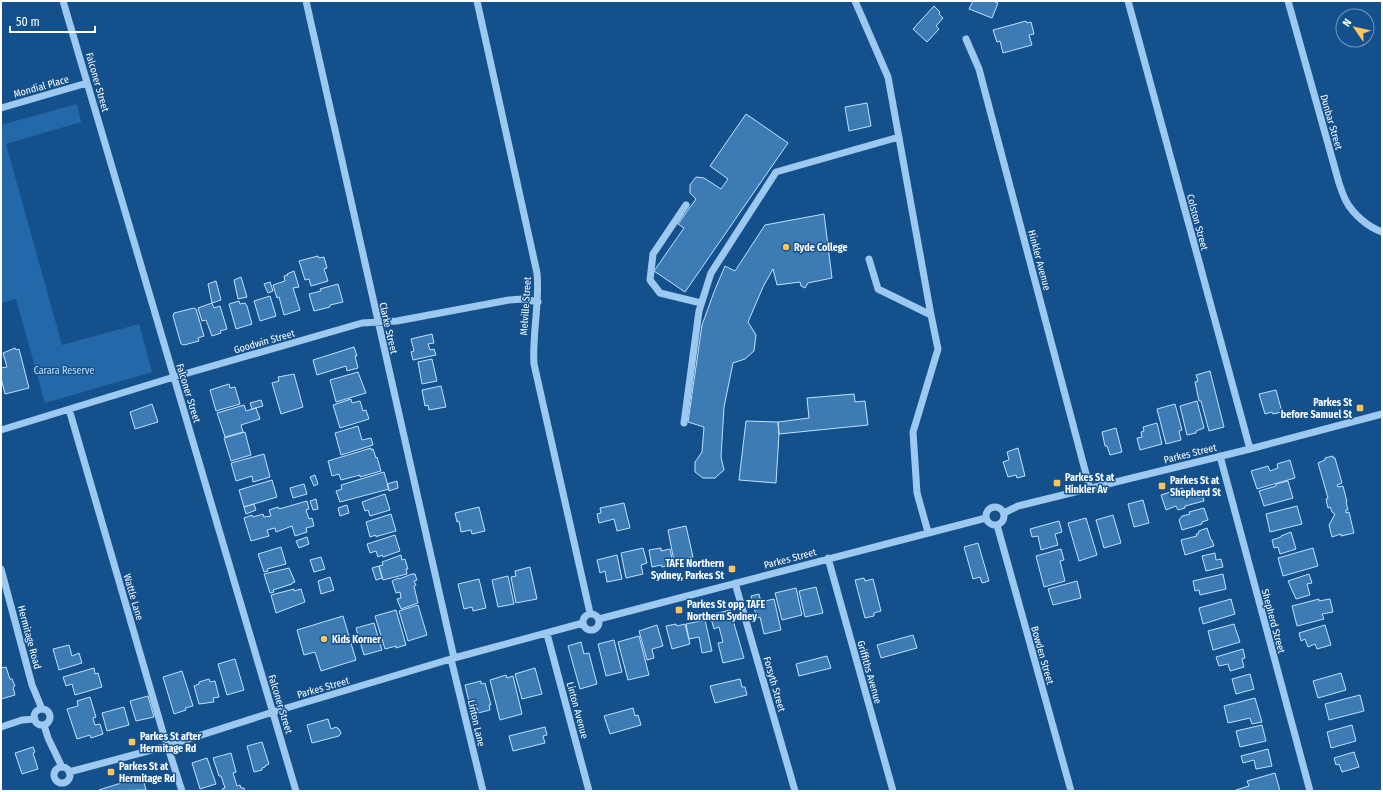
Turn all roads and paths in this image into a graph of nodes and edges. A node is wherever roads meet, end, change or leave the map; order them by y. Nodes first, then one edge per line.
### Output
1 (63, 1) edge
2 (306, 1) edge
3 (478, 1) edge
4 (855, 1) edge
5 (1128, 1) edge
6 (1288, 1) edge
7 (966, 39) dead end
8 (88, 83) junction
9 (1, 108) edge
10 (899, 137) junction
11 (686, 205) dead end
12 (1382, 232) edge
13 (869, 259) dead end
14 (538, 302) junction
15 (701, 303) junction
16 (931, 315) junction
17 (378, 322) junction
18 (174, 377) junction
19 (69, 409) junction
20 (1382, 414) edge
21 (684, 422) dead end
22 (1, 430) edge
23 (1250, 449) junction
24 (1220, 456) junction
25 (1090, 488) junction
26 (1004, 513) junction
27 (986, 518) junction
28 (997, 525) junction
29 (928, 532) junction
30 (828, 558) junction
31 (1, 568) edge
32 (735, 583) junction
33 (590, 613) junction
34 (599, 619) junction
35 (583, 623) junction
36 (547, 634) junction
37 (453, 659) junction
38 (42, 709) junction
39 (273, 712) junction
40 (35, 719) junction
41 (44, 725) junction
42 (1, 727) edge
43 (167, 746) junction
44 (62, 767) junction
45 (69, 772) junction
46 (64, 783) junction
47 (67, 791) edge
48 (182, 791) edge
49 (296, 791) edge
50 (483, 791) edge
51 (589, 791) edge
52 (795, 791) edge
53 (893, 791) edge
54 (1071, 791) edge
55 (1310, 791) edge

1 - 8 street, Falconer Street
2 - 17 street, Clarke Street
3 - 14 street, Melville Street
4 - 10 street
5 - 23 street, Colston Street
6 - 12 street, Dunbar Street
7 - 25 street, Hinkler Avenue
8 - 9 street, Mondial Place
8 - 18 street, Falconer Street
10 - 15 street
10 - 16 street
11 - 15 street
13 - 16 street
14 - 17 street, Goodwin Street
14 - 33 street, Melville Street
15 - 21 street
16 - 29 street
17 - 18 street, Goodwin Street
17 - 37 street, Clarke Street
18 - 19 street, Goodwin Street
18 - 39 street, Falconer Street
19 - 22 street, Goodwin Street
19 - 43 street, Wattle Lane
20 - 23 street, Parkes Street
23 - 24 street, Parkes Street
24 - 25 street, Parkes Street
24 - 55 street, Shepherd Street
25 - 26 street, Parkes Street
26 - 27 street
26 - 28 street
27 - 28 street
27 - 29 street, Parkes Street
28 - 54 street, Bowden Street
29 - 30 street, Parkes Street
30 - 32 street, Parkes Street
30 - 53 street, Griffiths Avenue
31 - 38 street, Hermitage Road
32 - 34 street, Parkes Street
32 - 52 street, Forsyth Street
33 - 34 street
33 - 35 street
34 - 35 street
35 - 36 street, Parkes Street
36 - 37 street, Parkes Street
36 - 51 street, Linton Avenue
37 - 39 street, Parkes Street
37 - 50 street, Linton Lane
38 - 40 street
38 - 41 street
39 - 43 street, Parkes Street
39 - 49 street, Falconer Street
40 - 41 street
40 - 42 street
41 - 44 street
43 - 45 street, Parkes Street
43 - 48 street, Wattle Lane
44 - 45 street
44 - 46 street
45 - 46 street
46 - 47 street

